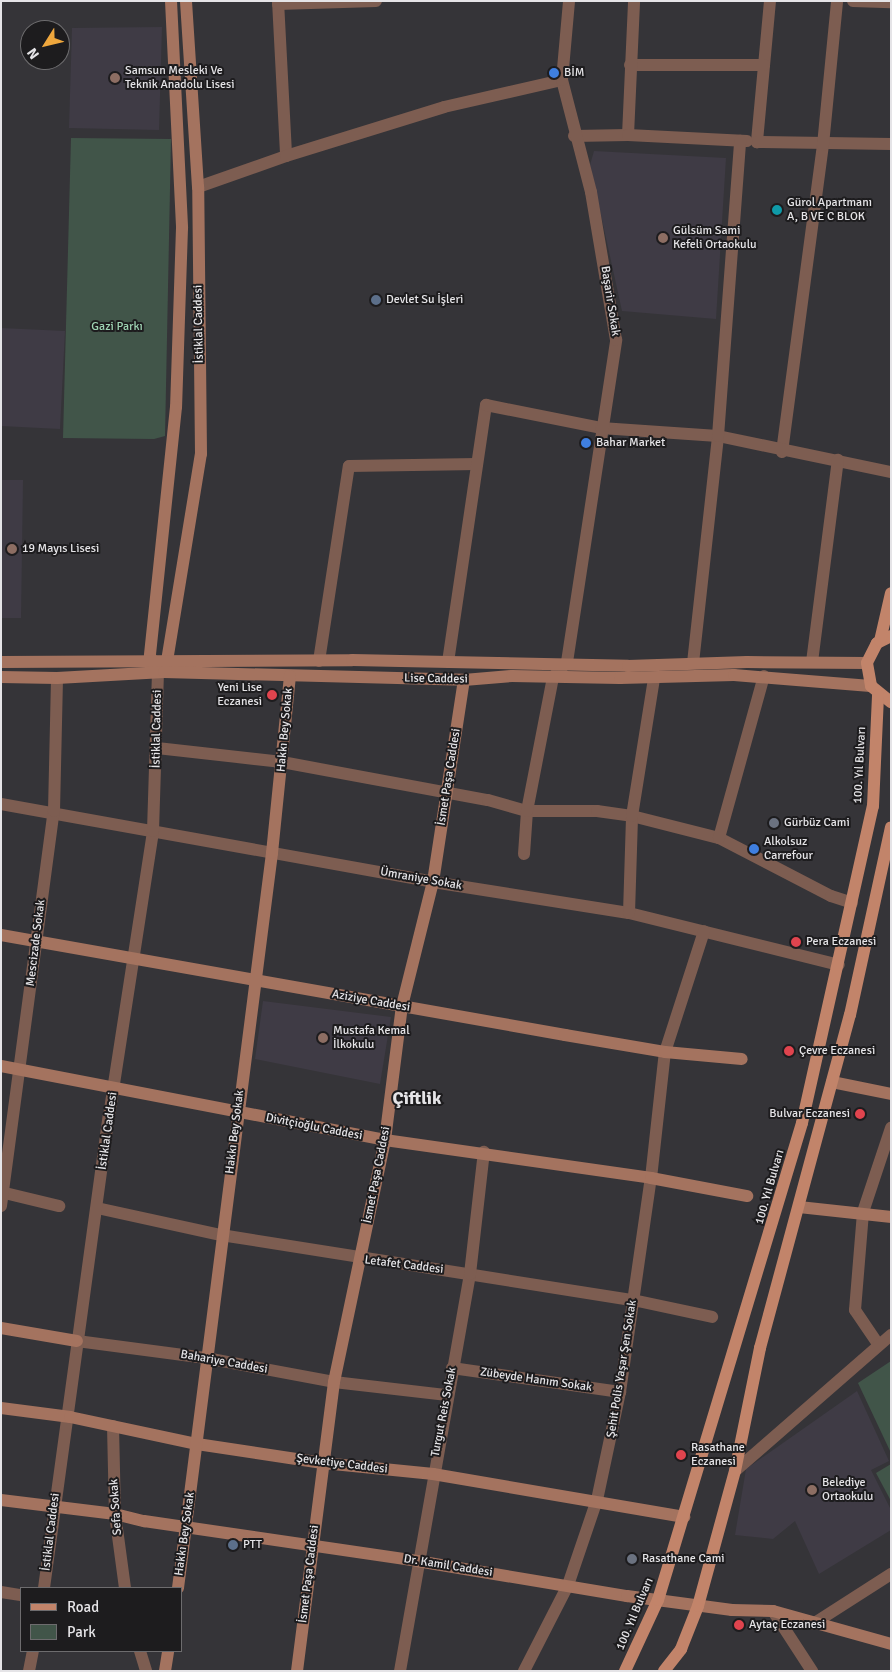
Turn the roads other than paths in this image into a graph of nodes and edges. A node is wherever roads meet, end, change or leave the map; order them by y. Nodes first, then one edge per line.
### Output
1 (186, 1) edge
2 (376, 1) edge
3 (570, 1) edge
4 (634, 1) edge
5 (770, 1) edge
6 (837, 1) edge
7 (854, 1) edge
8 (168, 2) edge
9 (891, 2) edge
10 (278, 3) edge
11 (630, 65) junction
12 (764, 65) junction
13 (562, 80) junction
14 (628, 135) junction
15 (574, 136) junction
16 (740, 141) junction
17 (757, 142) junction
18 (823, 144) junction
19 (891, 144) edge
20 (286, 156) junction
21 (198, 187) junction
22 (601, 428) junction
23 (718, 436) junction
24 (782, 452) junction
25 (838, 460) junction
26 (477, 464) junction
27 (891, 472) edge
28 (891, 593) edge
29 (886, 639) edge
30 (319, 661) junction
31 (1, 662) edge
32 (167, 662) junction
33 (448, 662) junction
34 (566, 662) junction
35 (812, 662) junction
36 (694, 663) junction
37 (867, 663) junction
38 (155, 667) junction
39 (290, 676) junction
40 (764, 676) junction
41 (1, 677) edge
42 (553, 677) junction
43 (57, 678) junction
44 (654, 678) junction
45 (464, 680) junction
46 (874, 690) junction
47 (891, 702) edge
48 (157, 748) junction
49 (282, 762) junction
50 (446, 794) junction
51 (1, 804) edge
52 (54, 812) junction
53 (527, 812) junction
54 (632, 816) junction
55 (891, 827) edge
56 (154, 831) junction
57 (719, 838) junction
58 (272, 853) junction
59 (524, 854) dead end
60 (433, 882) junction
61 (852, 903) junction
62 (628, 913) junction
63 (704, 931) junction
64 (1, 935) edge
65 (36, 940) junction
66 (131, 960) junction
67 (839, 964) junction
68 (254, 982) junction
69 (402, 1006) junction
70 (665, 1052) junction
71 (742, 1059) dead end
72 (1, 1066) edge
73 (21, 1069) junction
74 (832, 1082) junction
75 (114, 1090) junction
76 (891, 1094) edge
77 (238, 1113) junction
78 (891, 1128) edge
79 (385, 1140) junction
80 (484, 1152) junction
81 (651, 1178) junction
82 (2, 1192) edge
83 (747, 1196) dead end
84 (1, 1206) edge
85 (59, 1206) dead end
86 (800, 1207) junction
87 (97, 1208) junction
88 (863, 1212) junction
89 (891, 1217) edge
90 (221, 1235) junction
91 (361, 1260) junction
92 (470, 1274) junction
93 (633, 1300) junction
94 (712, 1317) dead end
95 (1, 1328) edge
96 (891, 1335) edge
97 (77, 1341) junction
98 (878, 1344) junction
99 (206, 1358) junction
100 (452, 1368) junction
101 (334, 1382) junction
102 (620, 1392) junction
103 (447, 1395) junction
104 (1, 1408) edge
105 (70, 1417) junction
106 (113, 1426) junction
107 (197, 1444) junction
108 (323, 1463) junction
109 (735, 1471) junction
110 (433, 1474) junction
111 (1, 1500) edge
112 (597, 1500) junction
113 (53, 1506) junction
114 (115, 1514) junction
115 (684, 1517) junction
116 (187, 1527) junction
117 (312, 1546) junction
118 (417, 1561) junction
119 (891, 1574) edge
120 (568, 1586) junction
121 (44, 1587) edge
122 (125, 1587) edge
123 (178, 1587) edge
124 (1, 1592) edge
125 (20, 1595) edge
126 (658, 1600) junction
127 (698, 1606) junction
128 (773, 1611) junction
129 (813, 1624) junction
130 (891, 1644) edge
131 (33, 1652) edge
132 (140, 1652) edge
133 (168, 1652) edge
134 (29, 1671) edge
135 (146, 1671) edge
136 (165, 1671) edge
137 (297, 1671) edge
138 (400, 1671) edge
139 (524, 1671) edge
140 (625, 1671) edge
141 (664, 1671) edge
142 (812, 1671) edge

1 - 21 main road, İstiklal Caddesi
2 - 10 street
3 - 13 street, Başarir Sokak
4 - 11 street
5 - 12 street
6 - 18 street
7 - 9 street
8 - 38 main road, İstiklal Caddesi
10 - 20 street
11 - 12 street
11 - 14 street
12 - 17 street
13 - 15 street, Başarir Sokak
13 - 20 street
14 - 15 street
14 - 16 street
15 - 22 street, Başarir Sokak
16 - 17 street
16 - 23 street
17 - 18 street
18 - 19 street
18 - 24 street
20 - 21 street
21 - 32 main road, İstiklal Caddesi
22 - 23 street
22 - 26 street
22 - 34 street, Başarir Sokak
23 - 24 street
23 - 36 street
24 - 25 street
25 - 27 street
25 - 35 street
26 - 30 street
26 - 33 street
28 - 29 main road
29 - 37 main road
30 - 32 main road, Lise Caddesi
30 - 33 main road, Lise Caddesi
31 - 38 main road, Lise Caddesi
32 - 38 main road, Lise Caddesi
33 - 34 main road, Lise Caddesi
34 - 36 main road, Lise Caddesi
34 - 42 street
35 - 36 main road, Lise Caddesi
35 - 37 main road, Lise Caddesi
37 - 46 main road, 100. Yıl Bulvarı
38 - 39 main road, Lise Caddesi
38 - 43 main road, Lise Caddesi
38 - 48 street, İstiklal Caddesi
39 - 45 main road, Lise Caddesi
39 - 49 main road, Hakkı Bey Sokak
40 - 44 main road, Lise Caddesi
40 - 46 main road, Lise Caddesi
40 - 57 street
41 - 43 main road, Lise Caddesi
42 - 44 main road, Lise Caddesi
42 - 45 main road, Lise Caddesi
42 - 53 street
43 - 52 street, Mescizade Sokak
44 - 54 street
45 - 50 main road, İsmet Paşa Caddesi
46 - 47 main road
46 - 61 main road, 100. Yıl Bulvarı
48 - 49 street
48 - 56 street, İstiklal Caddesi
49 - 50 street
49 - 58 main road, Hakkı Bey Sokak
50 - 53 street
50 - 60 main road, İsmet Paşa Caddesi
51 - 52 street, Ümraniye Sokak
52 - 56 street, Ümraniye Sokak
52 - 65 street, Mescizade Sokak
53 - 54 street
53 - 59 street
54 - 57 street
54 - 62 street
55 - 74 main road
56 - 58 street, Ümraniye Sokak
56 - 66 street, İstiklal Caddesi
57 - 61 street
58 - 60 street, Ümraniye Sokak
58 - 68 main road, Hakkı Bey Sokak
60 - 62 street, Ümraniye Sokak
60 - 69 main road, İsmet Paşa Caddesi
61 - 67 main road, 100. Yıl Bulvarı
62 - 63 street, Ümraniye Sokak
63 - 67 street, Ümraniye Sokak
63 - 70 street, Şehit Polis Yaşar Şen Sokak
64 - 65 main road, Aziziye Caddesi
65 - 66 main road, Aziziye Caddesi
65 - 73 street, Mescizade Sokak
66 - 68 main road, Aziziye Caddesi
66 - 75 street, İstiklal Caddesi
67 - 115 main road, 100. Yıl Bulvarı
68 - 69 main road, Aziziye Caddesi
68 - 77 main road, Hakkı Bey Sokak
69 - 70 main road, Aziziye Caddesi
69 - 79 main road, İsmet Paşa Caddesi
70 - 71 main road, Aziziye Caddesi
70 - 81 street, Şehit Polis Yaşar Şen Sokak
72 - 73 main road, Divitçioğlu Caddesi
73 - 75 main road, Divitçioğlu Caddesi
73 - 82 street, Mescizade Sokak
74 - 76 main road
74 - 86 main road
75 - 77 main road, Divitçioğlu Caddesi
75 - 87 street, İstiklal Caddesi
77 - 79 main road, Divitçioğlu Caddesi
77 - 90 main road, Hakkı Bey Sokak
78 - 88 street
79 - 80 main road, Divitçioğlu Caddesi
79 - 91 main road, İsmet Paşa Caddesi
80 - 81 main road, Divitçioğlu Caddesi
80 - 92 street, Turgut Reis Sokak
81 - 83 main road, Divitçioğlu Caddesi
81 - 93 street, Şehit Polis Yaşar Şen Sokak
82 - 84 street, Mescizade Sokak
82 - 85 street
86 - 88 main road
86 - 109 main road
87 - 90 street, Letafet Caddesi
87 - 97 street, İstiklal Caddesi
88 - 89 main road
88 - 98 street
90 - 91 street, Letafet Caddesi
90 - 99 main road, Hakkı Bey Sokak
91 - 92 street, Letafet Caddesi
91 - 101 main road, İsmet Paşa Caddesi
92 - 93 street, Letafet Caddesi
92 - 100 street, Turgut Reis Sokak
93 - 94 street, Letafet Caddesi
93 - 102 street, Şehit Polis Yaşar Şen Sokak
95 - 97 main road, Bahariye Caddesi
96 - 98 street
97 - 99 street, Bahariye Caddesi
97 - 105 street, İstiklal Caddesi
98 - 109 street
99 - 101 street, Bahariye Caddesi
99 - 107 main road, Hakkı Bey Sokak
100 - 102 street, Zübeyde Hanım Sokak
100 - 103 street, Turgut Reis Sokak
101 - 103 street, Bahariye Caddesi
101 - 108 main road, İsmet Paşa Caddesi
102 - 112 street, Şehit Polis Yaşar Şen Sokak
103 - 110 street, Turgut Reis Sokak
104 - 105 main road, Şevketiye Caddesi
105 - 106 main road, Şevketiye Caddesi
105 - 113 street, İstiklal Caddesi
106 - 107 main road, Şevketiye Caddesi
106 - 114 street, Sefa Sokak
107 - 108 main road, Şevketiye Caddesi
107 - 116 main road, Hakkı Bey Sokak
108 - 110 main road, Şevketiye Caddesi
108 - 117 main road, İsmet Paşa Caddesi
109 - 127 main road
110 - 112 main road, Şevketiye Caddesi
110 - 118 street, Turgut Reis Sokak
111 - 113 main road, Dr. Kamil Caddesi
112 - 115 main road, Şevketiye Caddesi
112 - 120 street, Şehit Polis Yaşar Şen Sokak
113 - 114 main road, Dr. Kamil Caddesi
113 - 121 street, İstiklal Caddesi
114 - 116 main road, Dr. Kamil Caddesi
114 - 122 street, Sefa Sokak
115 - 126 main road, 100. Yıl Bulvarı
116 - 117 main road, Dr. Kamil Caddesi
116 - 123 main road, Hakkı Bey Sokak
117 - 118 main road, Dr. Kamil Caddesi
117 - 137 main road, İsmet Paşa Caddesi
118 - 120 main road, Dr. Kamil Caddesi
118 - 138 street, Turgut Reis Sokak
119 - 129 street
120 - 126 main road, Dr. Kamil Caddesi
120 - 139 street, Şehit Polis Yaşar Şen Sokak
124 - 125 street
126 - 127 main road, Dr. Kamil Caddesi
126 - 140 main road, 100. Yıl Bulvarı
127 - 128 main road, Dr. Kamil Caddesi
127 - 141 main road
128 - 129 main road, Dr. Kamil Caddesi
128 - 142 street
129 - 130 main road, Dr. Kamil Caddesi
131 - 134 street
132 - 135 street
133 - 136 main road

